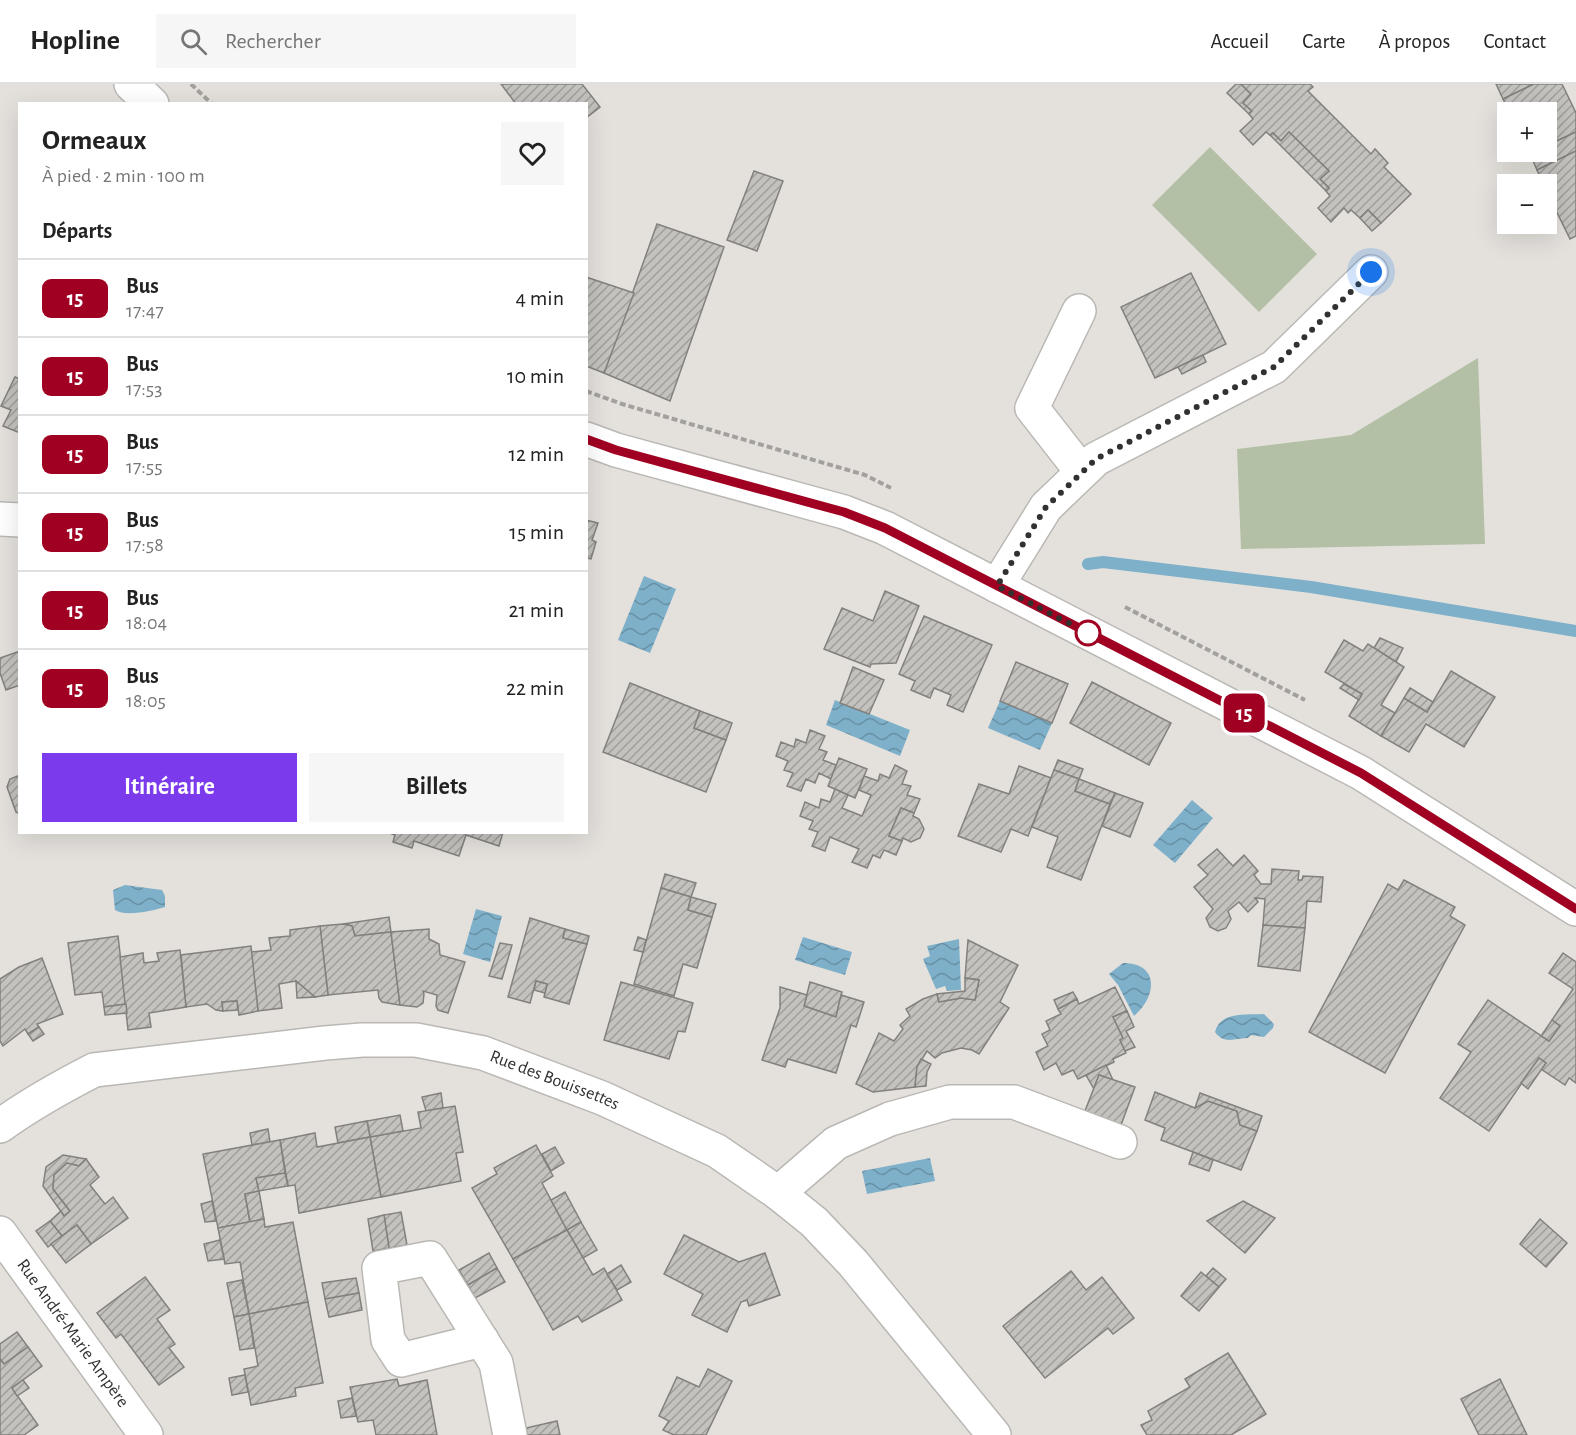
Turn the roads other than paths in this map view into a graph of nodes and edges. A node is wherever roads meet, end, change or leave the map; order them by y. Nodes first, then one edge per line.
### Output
1 (131, 84) edge
2 (150, 102) edge
3 (1371, 272) dead end
4 (1078, 312) dead end
5 (588, 441) edge
6 (1082, 472) junction
7 (0, 519) edge
8 (18, 520) edge
9 (997, 586) junction
10 (1576, 909) edge
11 (0, 1126) edge
12 (1120, 1142) dead end
13 (778, 1193) junction
14 (0, 1233) edge
15 (482, 1340) dead end
16 (146, 1435) edge
17 (510, 1435) edge
18 (994, 1435) edge

1 - 2 street
3 - 6 street
4 - 6 street
5 - 9 street
6 - 9 street
7 - 8 street
9 - 10 street
11 - 13 street, Rue des Bouissettes
12 - 13 street
13 - 18 street, Rue des Bouissettes
14 - 16 street, Rue André-Marie Ampère
15 - 17 street

